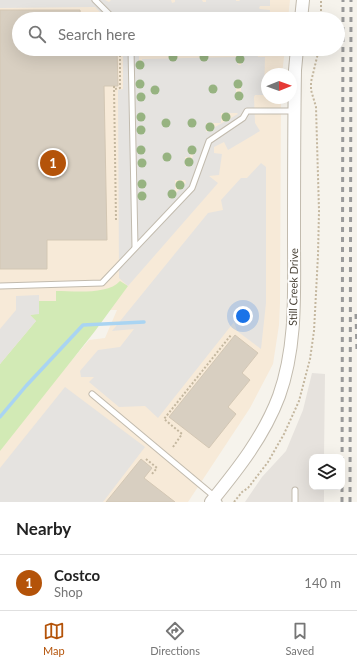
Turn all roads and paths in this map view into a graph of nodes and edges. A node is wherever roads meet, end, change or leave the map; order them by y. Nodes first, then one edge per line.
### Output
1 (95, 0) edge
2 (303, 0) edge
3 (321, 0) edge
4 (107, 12) edge
5 (302, 12) edge
6 (321, 12) edge
7 (120, 56) edge
8 (131, 56) edge
9 (296, 56) edge
10 (294, 111) junction
11 (116, 221) dead end
12 (135, 247) junction
13 (0, 286) edge
14 (231, 335) dead end
15 (92, 394) dead end
16 (173, 447) dead end
17 (146, 459) dead end
18 (152, 474) dead end
19 (243, 486) dead end
20 (248, 488) dead end
21 (295, 490) dead end
22 (242, 492) dead end
23 (215, 500) edge
24 (234, 502) edge
25 (294, 502) edge

1 - 4 lane
2 - 5 street
3 - 6 path
7 - 11 path
8 - 12 lane
9 - 10 street, Still Creek Drive
10 - 12 lane
10 - 23 street, Still Creek Drive
12 - 13 lane
14 - 16 path
15 - 23 lane
17 - 18 path
19 - 20 path
21 - 25 lane
22 - 24 path

